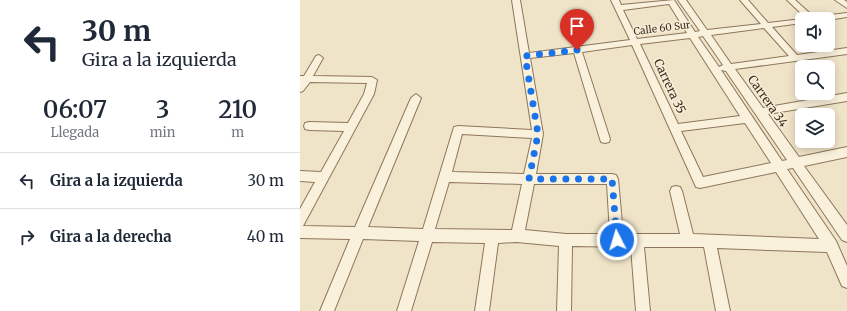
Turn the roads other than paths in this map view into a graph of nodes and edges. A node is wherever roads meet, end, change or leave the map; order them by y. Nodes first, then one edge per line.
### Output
1 (516, 0) edge
2 (682, 0) edge
3 (744, 0) edge
4 (792, 0) edge
5 (840, 0) edge
6 (671, 1) edge
7 (617, 4) edge
8 (847, 6) edge
9 (805, 12) edge
10 (847, 15) edge
11 (835, 16) edge
12 (795, 22) edge
13 (766, 25) junction
14 (705, 33) junction
15 (693, 35) junction
16 (635, 42) junction
17 (577, 50) junction
18 (847, 51) edge
19 (525, 56) junction
20 (319, 58) dead end
21 (795, 58) junction
22 (729, 67) junction
23 (716, 69) junction
24 (304, 79) edge
25 (300, 90) edge
26 (847, 97) edge
27 (416, 98) dead end
28 (760, 112) junction
29 (749, 120) junction
30 (309, 126) dead end
31 (350, 127) junction
32 (675, 128) junction
33 (538, 134) junction
34 (605, 139) dead end
35 (847, 152) edge
36 (795, 163) junction
37 (780, 166) junction
38 (300, 176) edge
39 (324, 177) junction
40 (446, 177) junction
41 (529, 179) junction
42 (676, 191) dead end
43 (300, 220) edge
44 (821, 229) junction
45 (300, 232) edge
46 (359, 232) junction
47 (426, 235) junction
48 (517, 236) junction
49 (847, 236) edge
50 (492, 237) junction
51 (566, 240) junction
52 (617, 240) junction
53 (637, 240) junction
54 (688, 242) junction
55 (709, 242) junction
56 (831, 246) junction
57 (847, 281) edge
58 (327, 311) edge
59 (404, 311) edge
60 (482, 311) edge
61 (564, 311) edge
62 (644, 311) edge
63 (723, 311) edge

1 - 19 street
2 - 14 street, Carrera 34
3 - 13 street
4 - 9 street
5 - 8 street
6 - 7 street
6 - 15 street
7 - 16 street, Carrera 35
10 - 11 street
12 - 13 street, Calle 60 Sur
13 - 14 street, Calle 60 Sur
13 - 21 street
14 - 15 street, Calle 60 Sur
14 - 22 street, Carrera 34
15 - 16 street, Calle 60 Sur
15 - 23 street
16 - 17 street, Calle 60 Sur
16 - 32 street, Carrera 35
17 - 19 street, Calle 60 Sur
17 - 34 street
18 - 21 street
19 - 33 street
20 - 24 street
21 - 22 street
22 - 23 street
22 - 28 street, Carrera 34
23 - 29 street
24 - 25 street
24 - 31 street
26 - 28 street
27 - 46 street
28 - 36 street, Carrera 34
29 - 32 street
29 - 37 street
30 - 31 street
31 - 39 street
32 - 37 street, Carrera 35
33 - 40 street
33 - 41 street
35 - 36 street
36 - 37 street
36 - 49 street, Carrera 34
37 - 44 street
38 - 39 street
39 - 43 street
40 - 41 street
40 - 47 street
41 - 48 street
41 - 52 street
42 - 54 street
44 - 49 street
44 - 56 street
45 - 46 street
46 - 47 street
46 - 58 street
47 - 50 street
47 - 59 street
48 - 50 street
48 - 51 street
50 - 60 street
51 - 52 street
51 - 61 street
52 - 53 street
53 - 54 street
53 - 62 street
54 - 55 street
55 - 56 street
55 - 63 street
56 - 57 street

